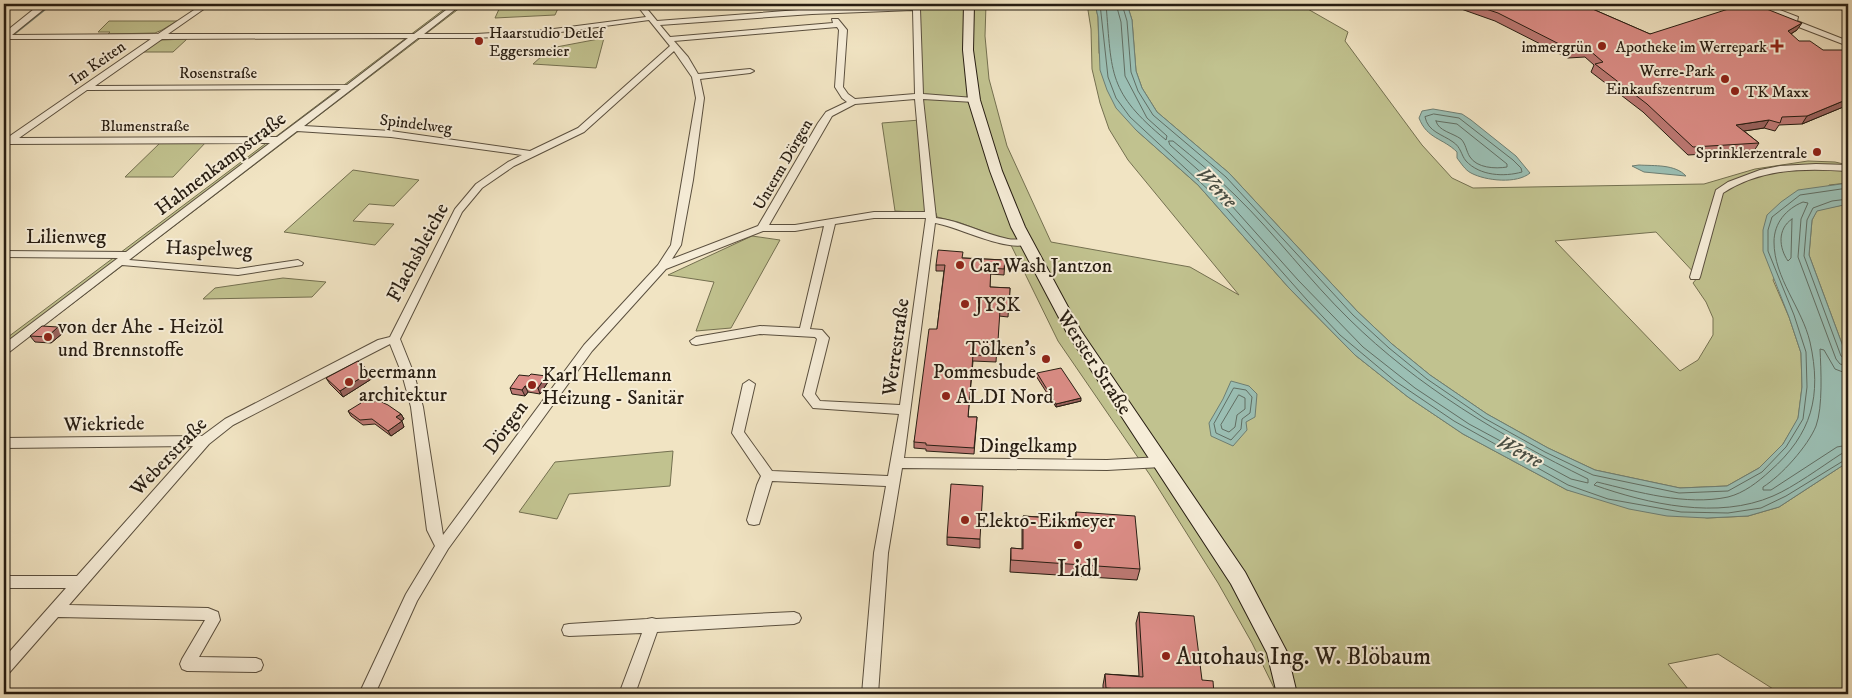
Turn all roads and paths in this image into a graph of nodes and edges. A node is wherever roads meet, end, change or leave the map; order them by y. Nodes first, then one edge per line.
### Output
1 (207, 4) edge
2 (458, 4) edge
3 (639, 4) edge
4 (1747, 4) edge
5 (1758, 4) edge
6 (1834, 4) edge
7 (96, 5) dead end
8 (916, 5) edge
9 (969, 5) edge
10 (831, 7) edge
11 (1848, 10) edge
12 (652, 21) junction
13 (839, 25) junction
14 (415, 36) junction
15 (160, 37) junction
16 (7, 38) edge
17 (1848, 39) edge
18 (672, 43) junction
19 (1848, 44) edge
20 (750, 71) dead end
21 (696, 77) junction
22 (349, 87) junction
23 (86, 88) junction
24 (919, 96) junction
25 (974, 100) junction
26 (854, 102) junction
27 (296, 128) junction
28 (279, 140) junction
29 (6, 142) edge
30 (532, 154) junction
31 (1848, 168) edge
32 (931, 218) junction
33 (830, 223) junction
34 (762, 228) junction
35 (1026, 242) junction
36 (4, 254) edge
37 (129, 254) junction
38 (119, 262) junction
39 (298, 263) dead end
40 (662, 267) junction
41 (1695, 277) dead end
42 (804, 333) junction
43 (394, 339) junction
44 (696, 341) dead end
45 (4, 350) edge
46 (749, 384) dead end
47 (905, 410) junction
48 (205, 441) junction
49 (4, 443) edge
50 (1161, 462) junction
51 (896, 463) junction
52 (768, 476) junction
53 (893, 481) junction
54 (754, 520) dead end
55 (443, 545) junction
56 (4, 582) edge
57 (80, 582) junction
58 (54, 612) junction
59 (794, 618) dead end
60 (652, 624) junction
61 (569, 630) dead end
62 (256, 665) dead end
63 (4, 668) edge
64 (1288, 690) edge
65 (367, 694) edge
66 (627, 694) edge
67 (870, 694) edge

1 - 15 street, Im Keiten
2 - 14 street, Hahnenkampstraße
3 - 12 street, Dörgen
4 - 19 street
5 - 17 street
6 - 11 street
7 - 16 street
8 - 9 street
8 - 10 street
8 - 24 street, Werrestraße
9 - 25 main road, Werster Straße
10 - 12 street
10 - 13 street
12 - 14 street
12 - 18 street, Dörgen
13 - 18 street
13 - 26 street
14 - 15 street
14 - 22 street, Hahnenkampstraße
15 - 16 street
15 - 23 street, Im Keiten
18 - 21 street, Dörgen
18 - 30 street, Flachsbleiche
20 - 21 street
21 - 40 street, Dörgen
22 - 23 street, Rosenstraße
22 - 27 street, Hahnenkampstraße
23 - 29 street, Im Keiten
24 - 25 street, Unterm Dörgen
24 - 26 street, Unterm Dörgen
24 - 32 street, Werrestraße
25 - 35 main road, Werster Straße
26 - 34 street, Unterm Dörgen
27 - 28 street, Hahnenkampstraße
27 - 30 street, Spindelweg
28 - 29 street, Blumenstraße
28 - 37 street, Hahnenkampstraße
30 - 43 street, Flachsbleiche
31 - 41 street
32 - 33 street
32 - 35 street
32 - 47 street, Werrestraße
33 - 34 street
33 - 42 street
34 - 40 street
35 - 50 main road, Werster Straße
36 - 37 street, Lilienweg
37 - 38 street, Hahnenkampstraße
38 - 39 street, Haspelweg
38 - 45 street, Hahnenkampstraße
40 - 55 street, Dörgen
42 - 44 street
42 - 47 street
43 - 48 street, Weberstraße
43 - 55 street
46 - 52 street
47 - 51 street, Werrestraße
48 - 49 street, Wiekriede
48 - 57 street, Weberstraße
50 - 51 street, Dingelkamp
50 - 64 main road, Werster Straße
51 - 53 street, Werrestraße
52 - 53 street
52 - 54 street
53 - 67 street, Werrestraße
55 - 65 street, Dörgen
56 - 57 street
57 - 58 street, Weberstraße
58 - 62 street
58 - 63 street, Weberstraße
59 - 60 street
60 - 61 street
60 - 66 street

